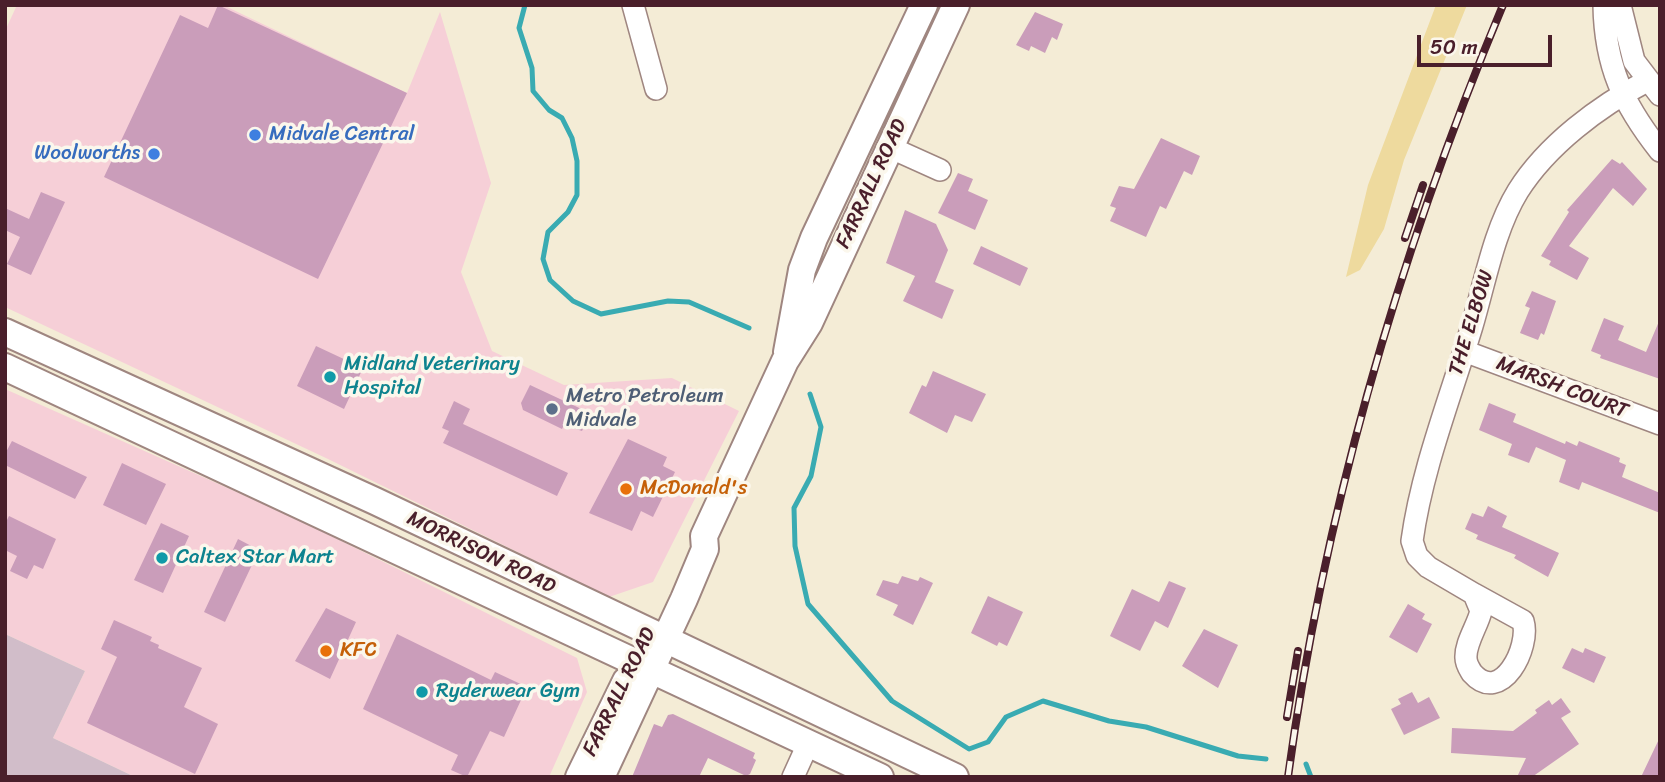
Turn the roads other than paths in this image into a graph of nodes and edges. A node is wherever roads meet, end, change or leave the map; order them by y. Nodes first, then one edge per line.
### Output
1 (633, 5) edge
2 (924, 5) edge
3 (956, 5) edge
4 (1604, 5) edge
5 (1620, 5) edge
6 (902, 51) junction
7 (928, 63) junction
8 (1653, 88) edge
9 (656, 89) dead end
10 (1622, 94) junction
11 (889, 146) junction
12 (1660, 151) edge
13 (848, 165) junction
14 (940, 170) dead end
15 (875, 177) junction
16 (807, 256) junction
17 (834, 265) junction
18 (5, 332) edge
19 (1464, 351) junction
20 (785, 361) junction
21 (5, 368) edge
22 (1660, 424) edge
23 (1474, 594) dead end
24 (657, 638) junction
25 (642, 666) junction
26 (808, 744) junction
27 (579, 777) edge
28 (601, 777) edge
29 (793, 777) edge
30 (880, 777) edge
31 (955, 777) edge

1 - 9 street
2 - 6 main road, FARRALL ROAD
3 - 7 main road, FARRALL ROAD
4 - 10 street
5 - 8 street
6 - 7 main road
6 - 13 main road, FARRALL ROAD
7 - 11 main road, FARRALL ROAD
8 - 10 street, THE ELBOW
10 - 12 street
10 - 19 street, THE ELBOW
11 - 14 street
11 - 15 main road, FARRALL ROAD
13 - 15 main road
13 - 16 main road, FARRALL ROAD
15 - 17 main road, FARRALL ROAD
16 - 17 main road
16 - 20 main road, FARRALL ROAD
17 - 20 main road, FARRALL ROAD
18 - 24 main road, MORRISON ROAD
19 - 22 street, MARSH COURT
19 - 23 street, THE ELBOW
20 - 24 main road, FARRALL ROAD
21 - 25 main road, MORRISON ROAD
24 - 25 main road, FARRALL ROAD
24 - 31 main road, MORRISON ROAD
25 - 26 main road, MORRISON ROAD
25 - 27 main road, FARRALL ROAD
25 - 28 main road, FARRALL ROAD
26 - 29 street
26 - 30 main road, MORRISON ROAD

